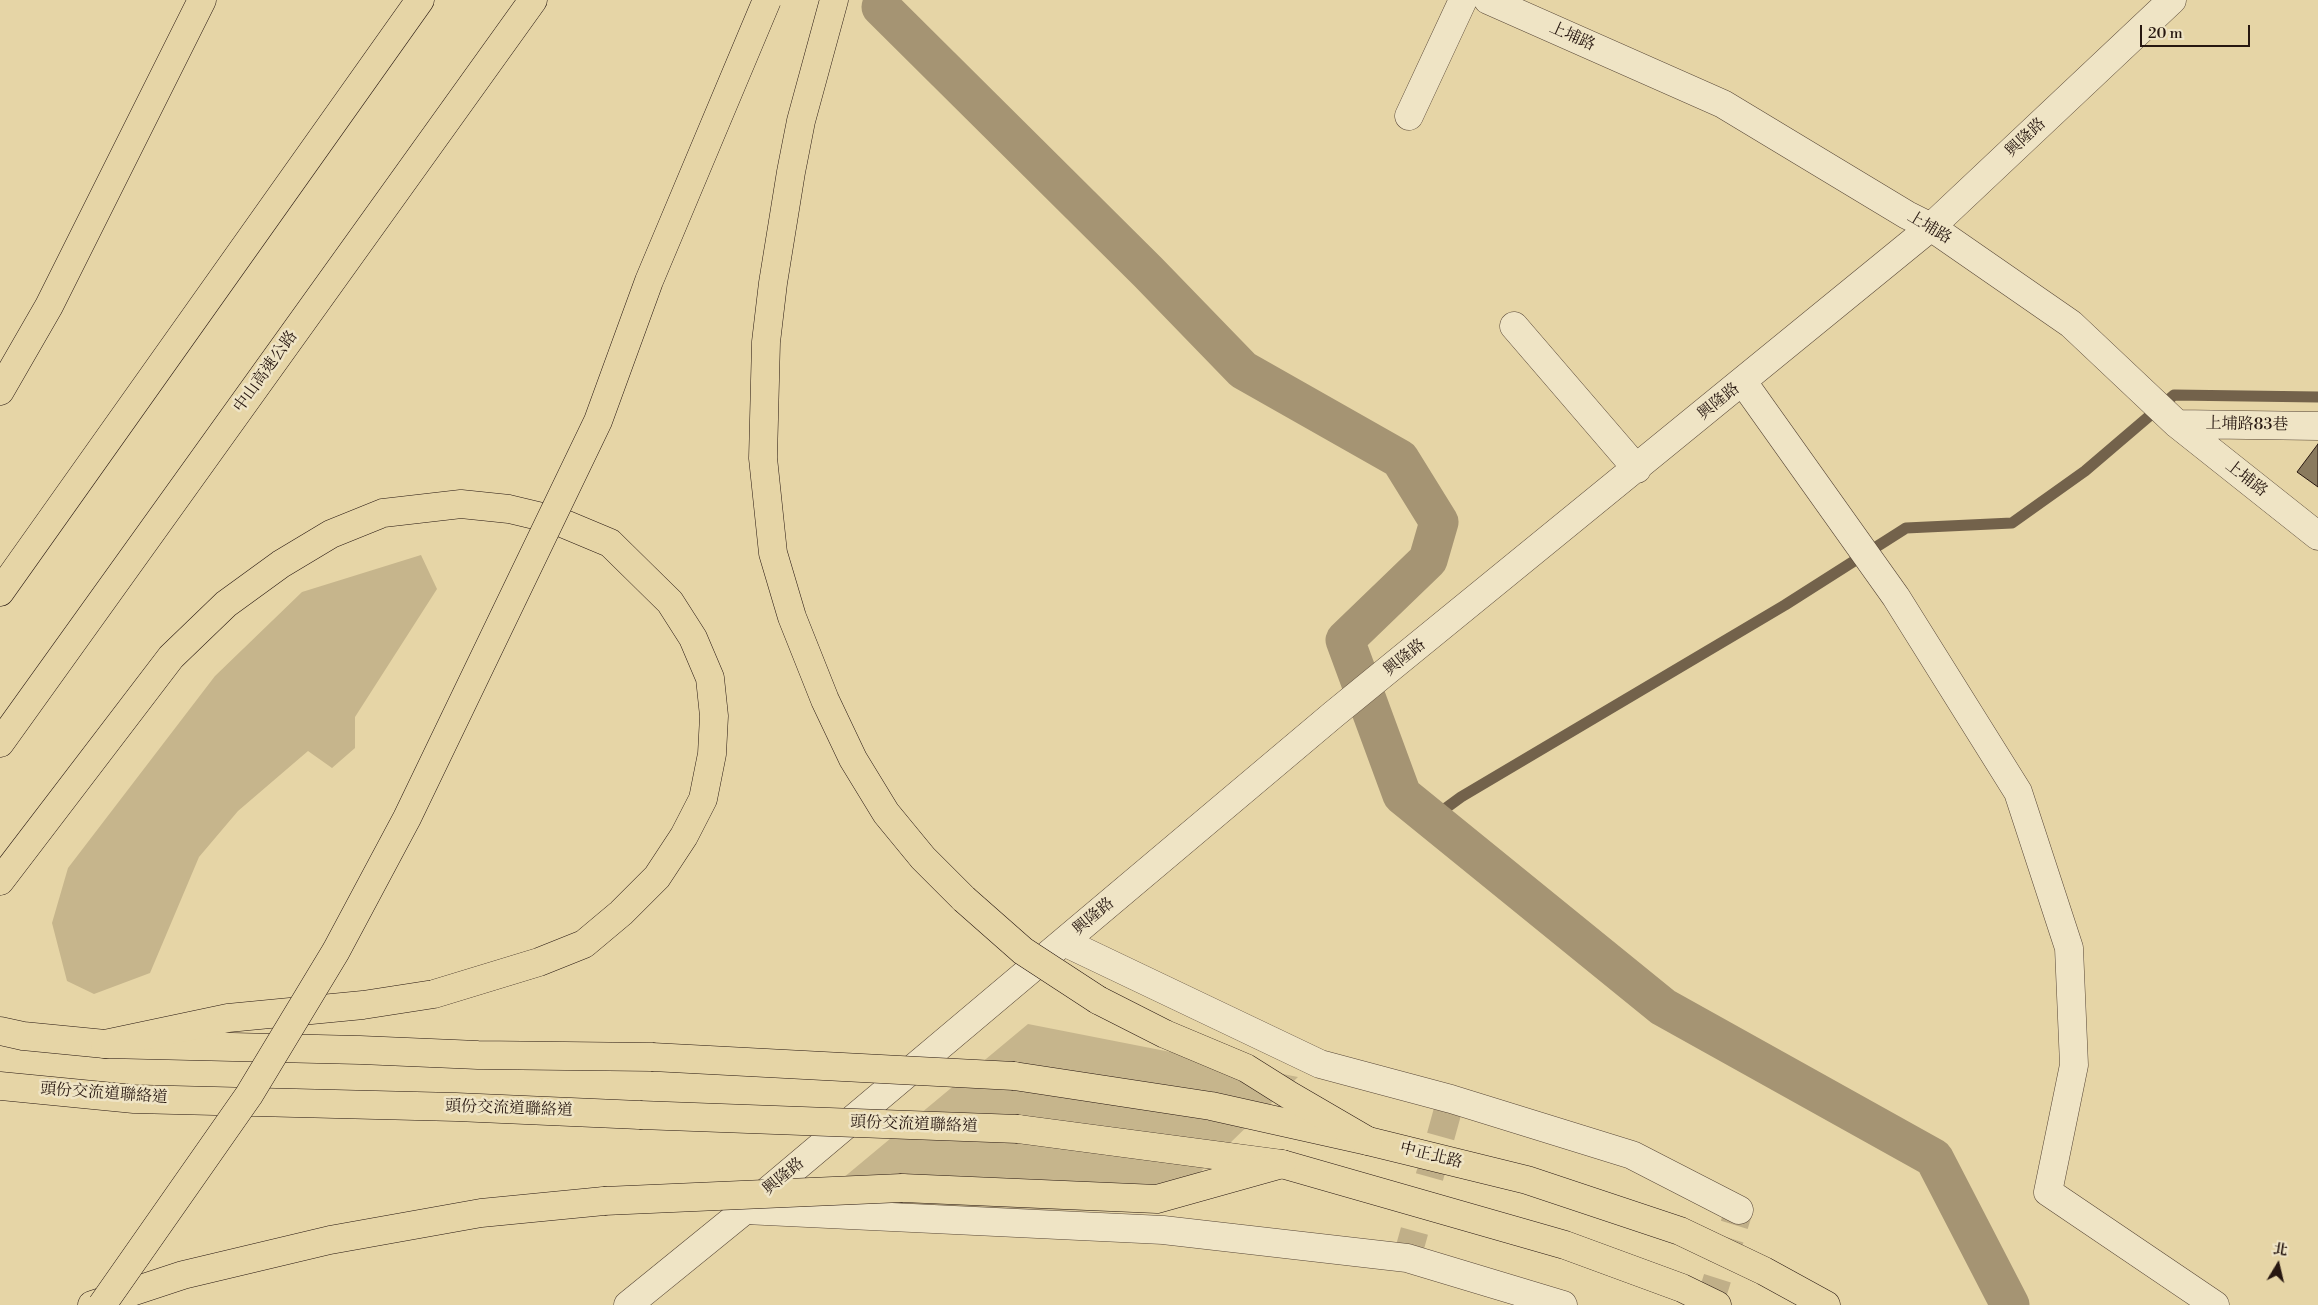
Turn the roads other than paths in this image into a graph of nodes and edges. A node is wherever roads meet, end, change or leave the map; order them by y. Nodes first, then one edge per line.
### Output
1 (202, 0) edge
2 (420, 0) edge
3 (533, 0) edge
4 (767, 0) edge
5 (834, 0) edge
6 (1463, 0) edge
7 (1488, 0) edge
8 (2172, 0) edge
9 (1409, 116) dead end
10 (1931, 227) junction
11 (1514, 326) dead end
12 (1743, 382) junction
13 (0, 391) edge
14 (2176, 423) junction
15 (2318, 426) edge
16 (1637, 469) junction
17 (2318, 536) edge
18 (0, 592) edge
19 (0, 743) edge
20 (0, 881) edge
21 (1064, 942) junction
22 (0, 1031) edge
23 (105, 1044) junction
24 (0, 1086) edge
25 (1368, 1141) junction
26 (1282, 1164) junction
27 (745, 1210) junction
28 (1739, 1210) dead end
29 (90, 1305) edge
30 (102, 1305) edge
31 (628, 1305) edge
32 (1563, 1305) edge
33 (1717, 1305) edge
34 (1826, 1305) edge
35 (2215, 1305) edge

1 - 13 main road
2 - 18 main road
3 - 19 main road, 中山高速公路
4 - 30 main road, bridge
5 - 25 main road, bridge
6 - 9 street
7 - 10 street, 上埔路
8 - 10 street, 興隆路
10 - 12 street, 興隆路
10 - 14 street, 上埔路
11 - 16 street
12 - 16 street, 興隆路
12 - 35 street
14 - 15 street, 上埔路83巷
14 - 17 street, 上埔路
16 - 21 street, 興隆路
20 - 23 main road
21 - 27 street, 興隆路
21 - 28 street
22 - 23 main road
23 - 25 main road, 中正北路, bridge
24 - 26 main road, 頭份交流道聯絡道, bridge
25 - 34 main road, 中正北路
26 - 29 main road, bridge
26 - 33 main road
27 - 31 street, 興隆路
27 - 32 street

